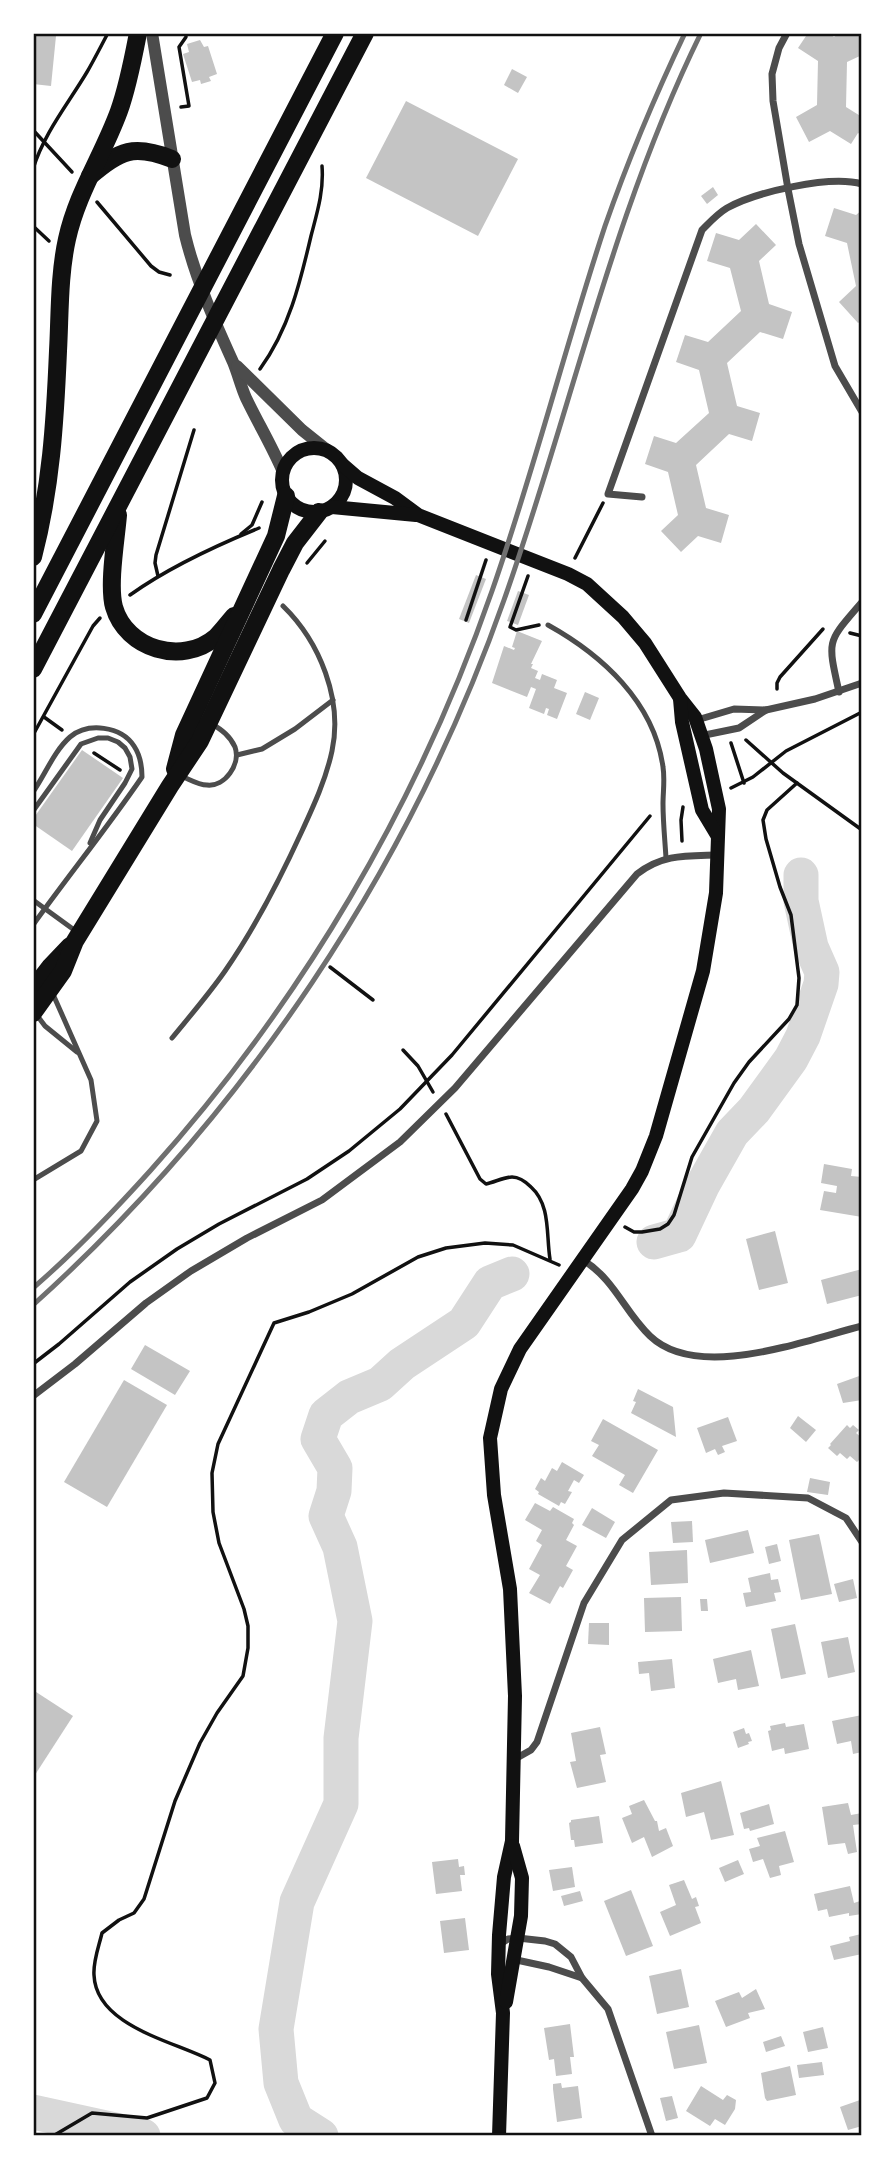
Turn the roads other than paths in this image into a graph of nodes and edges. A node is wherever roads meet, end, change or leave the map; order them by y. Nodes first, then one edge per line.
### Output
1 (138, 33) edge
2 (152, 33) edge
3 (335, 33) edge
4 (365, 33) edge
5 (787, 33) edge
6 (172, 159) junction
7 (89, 175) junction
8 (862, 184) edge
9 (788, 189) junction
10 (234, 363) junction
11 (862, 412) edge
12 (327, 450) junction
13 (343, 465) junction
14 (283, 472) junction
15 (286, 496) junction
16 (642, 497) dead end
17 (118, 508) junction
18 (325, 509) junction
19 (418, 515) junction
20 (33, 557) edge
21 (862, 602) edge
22 (243, 606) junction
23 (283, 606) dead end
24 (33, 614) edge
25 (548, 625) road end
26 (33, 669) edge
27 (862, 683) edge
28 (839, 692) junction
29 (680, 698) junction
30 (332, 700) junction
31 (766, 710) junction
32 (696, 720) junction
33 (209, 722) junction
34 (685, 732) junction
35 (702, 736) junction
36 (237, 755) junction
37 (174, 778) junction
38 (33, 792) edge
39 (33, 811) edge
40 (717, 835) junction
41 (88, 849) junction
42 (718, 855) junction
43 (666, 858) junction
44 (33, 900) edge
45 (45, 909) junction
46 (33, 925) edge
47 (77, 937) junction
48 (42, 989) edge
49 (34, 1009) edge
50 (172, 1038) dead end
51 (79, 1053) junction
52 (33, 1180) edge
53 (583, 1260) junction
54 (862, 1325) edge
55 (33, 1396) edge
56 (862, 1542) edge
57 (514, 1759) junction
58 (512, 1841) junction
59 (518, 1938) junction
60 (499, 1945) junction
61 (514, 1961) junction
62 (582, 1978) junction
63 (503, 2013) junction
64 (499, 2136) edge
65 (652, 2136) edge

1 - 7 highway
2 - 6 street
3 - 24 highway
4 - 17 highway
5 - 9 street
6 - 7 highway
6 - 10 street
7 - 20 highway
8 - 9 street
9 - 11 street
9 - 16 street
10 - 12 street
10 - 14 street
12 - 13 main road
12 - 14 main road
13 - 18 main road
13 - 19 main road
14 - 15 main road
15 - 18 main road
15 - 22 highway
17 - 22 highway
17 - 26 highway
18 - 19 main road
18 - 33 highway
19 - 29 main road
21 - 28 street
22 - 37 highway
23 - 30 lane
25 - 43 lane
27 - 28 street
28 - 31 street
29 - 32 main road
29 - 34 main road
30 - 36 lane
30 - 50 lane
31 - 32 street
31 - 35 street
32 - 34 street
32 - 35 main road
33 - 36 lane
33 - 37 highway
34 - 35 street
34 - 40 main road
35 - 40 main road
36 - 37 lane
37 - 47 highway
38 - 41 lane
39 - 41 lane
40 - 42 main road
41 - 45 lane
42 - 43 street
42 - 53 main road
43 - 55 street
44 - 45 lane
45 - 46 lane
45 - 47 lane
47 - 48 highway
48 - 49 highway
48 - 51 lane
49 - 51 lane
51 - 52 lane
53 - 54 street
53 - 57 main road
56 - 57 street
57 - 58 main road
58 - 59 main road
58 - 60 main road
59 - 60 street
59 - 61 main road
59 - 62 street
60 - 61 street
60 - 63 main road
61 - 62 street
61 - 63 main road
62 - 65 street
63 - 64 main road

